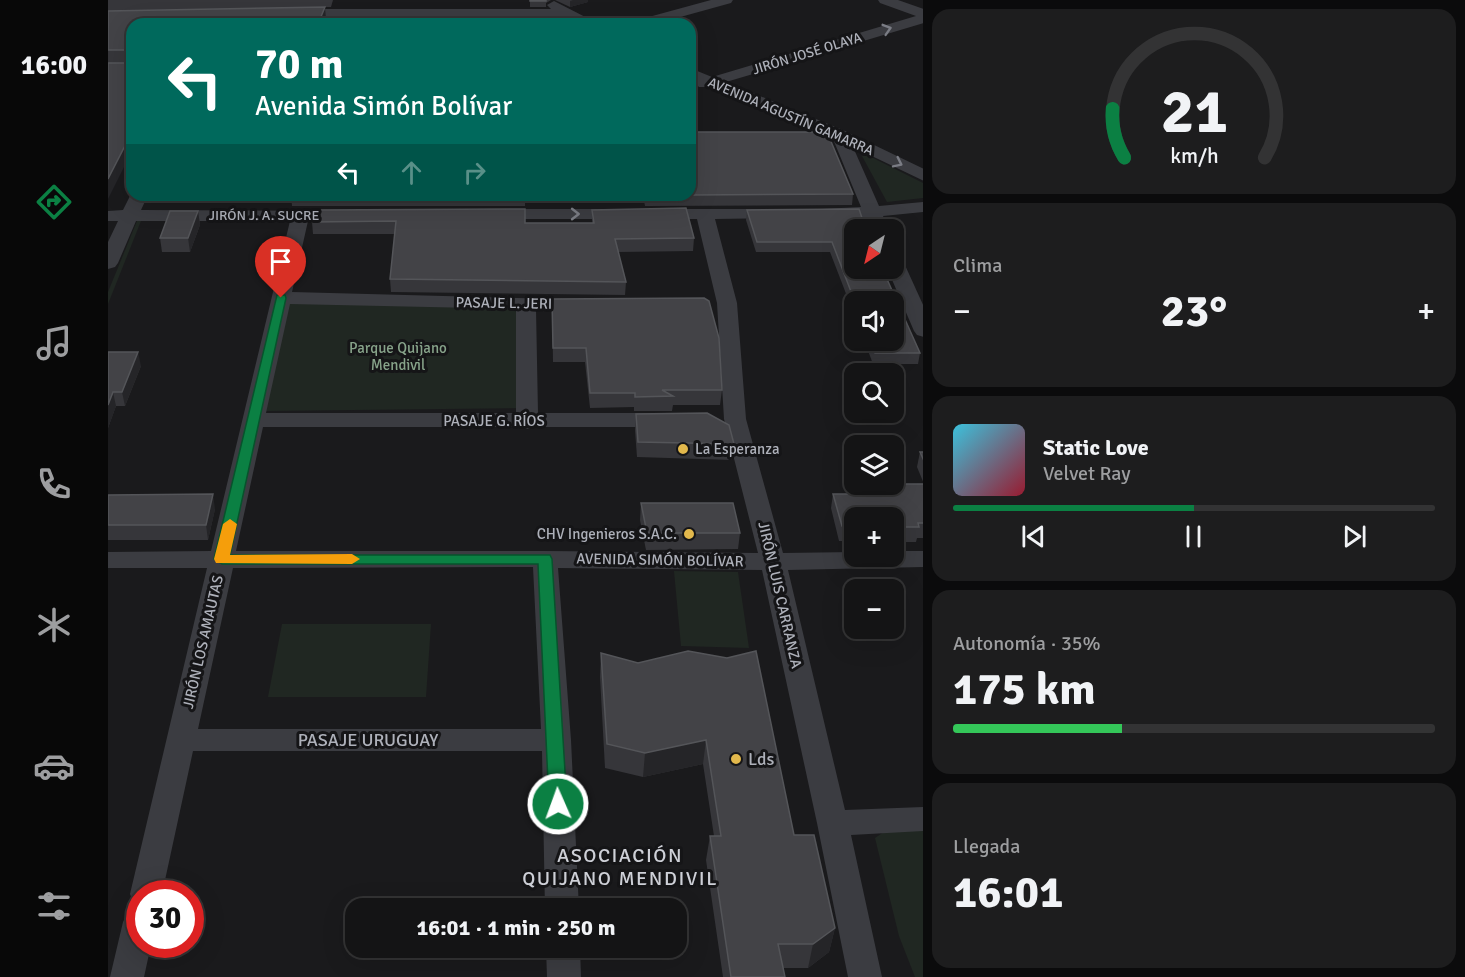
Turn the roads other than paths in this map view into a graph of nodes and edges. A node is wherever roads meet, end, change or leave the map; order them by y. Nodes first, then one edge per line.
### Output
1 (338, 0) edge
2 (545, 0) edge
3 (726, 0) edge
4 (885, 0) edge
5 (318, 13) junction
6 (568, 13) junction
7 (274, 14) edge
8 (923, 16) edge
9 (923, 16) edge
10 (494, 18) edge
11 (579, 18) edge
12 (661, 18) edge
13 (696, 76) edge
14 (710, 83) junction
15 (696, 86) edge
16 (793, 134) edge
17 (839, 134) junction
18 (923, 176) edge
19 (136, 201) edge
20 (516, 201) edge
21 (923, 207) edge
22 (705, 213) junction
23 (471, 214) edge
24 (517, 214) junction
25 (300, 215) junction
26 (368, 215) edge
27 (108, 216) edge
28 (130, 216) junction
29 (858, 219) edge
30 (876, 219) edge
31 (884, 219) edge
32 (108, 264) edge
33 (901, 279) edge
34 (902, 282) junction
35 (923, 293) edge
36 (281, 298) junction
37 (526, 304) junction
38 (609, 304) edge
39 (923, 329) edge
40 (689, 419) edge
41 (253, 420) junction
42 (527, 422) junction
43 (222, 559) junction
44 (545, 559) junction
45 (108, 560) edge
46 (923, 560) edge
47 (773, 562) junction
48 (181, 740) junction
49 (556, 740) junction
50 (923, 819) edge
51 (833, 823) junction
52 (149, 880) edge
53 (561, 898) edge
54 (131, 958) edge
55 (563, 958) edge
56 (127, 977) edge
57 (564, 977) edge
58 (865, 977) edge

1 - 5 street
2 - 6 street
3 - 12 street
4 - 8 street
5 - 7 street
5 - 10 street
6 - 10 street
6 - 11 street
14 -> 9 street, JIRÓN JOSÉ OLAYA
13 - 14 street, AVENIDA AGUSTÍN GAMARRA
14 - 15 street, JIRÓN JOSÉ OLAYA
14 - 17 street, AVENIDA AGUSTÍN GAMARRA
16 - 17 street
17 -> 18 street, AVENIDA AGUSTÍN GAMARRA
17 - 30 street
19 - 28 street
20 - 24 street
21 - 31 street
24 -> 22 street
22 - 29 street
22 - 47 street, JIRÓN LUIS CARRANZA
23 - 24 street
25 - 26 street, JIRÓN J. A. SUCRE
25 - 28 street, JIRÓN J. A. SUCRE
25 - 36 street, JIRÓN LOS AMAUTAS
27 - 28 street, JIRÓN J. A. SUCRE
28 - 32 street
33 - 34 street
34 - 35 street
34 - 39 street
36 - 37 street, PASAJE L. JERI
36 - 41 street, JIRÓN LOS AMAUTAS
37 - 38 street, PASAJE L. JERI
37 - 42 street
40 - 42 street, PASAJE G. RÍOS
41 - 42 street, PASAJE G. RÍOS
41 - 43 street, JIRÓN LOS AMAUTAS
43 - 44 street, AVENIDA SIMÓN BOLÍVAR
43 - 45 street, AVENIDA SIMÓN BOLÍVAR
43 - 48 street, JIRÓN LOS AMAUTAS
44 - 47 street, AVENIDA SIMÓN BOLÍVAR
44 - 49 street
46 - 47 street, AVENIDA SIMÓN BOLÍVAR
47 - 51 street, JIRÓN LUIS CARRANZA
48 - 49 street, PASAJE URUGUAY
48 - 52 street, JIRÓN LOS AMAUTAS
49 - 53 street
50 - 51 street
51 - 58 street, JIRÓN LUIS CARRANZA
54 - 56 street
55 - 57 street

